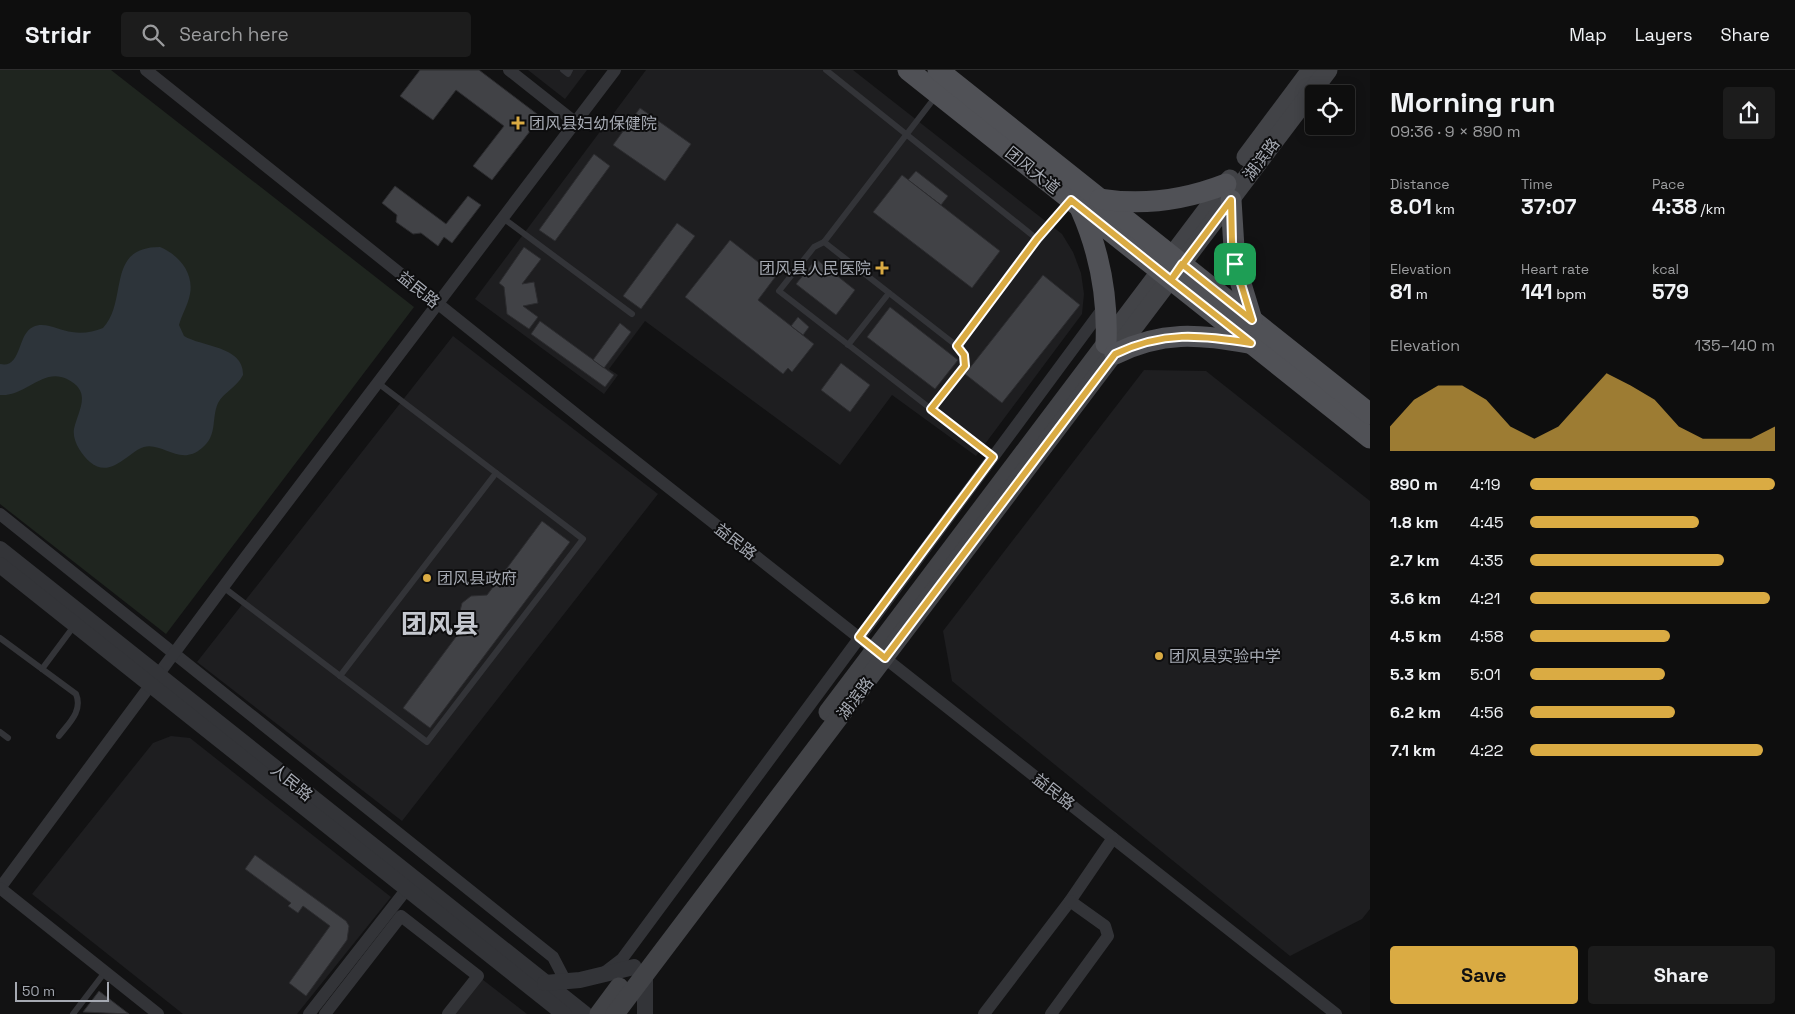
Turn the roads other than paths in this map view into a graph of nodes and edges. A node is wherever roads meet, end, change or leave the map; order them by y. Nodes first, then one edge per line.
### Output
1 (146, 70) edge
2 (509, 70) edge
3 (563, 70) edge
4 (570, 70) edge
5 (616, 70) edge
6 (826, 70) edge
7 (908, 70) edge
8 (938, 70) edge
9 (1311, 70) edge
10 (1328, 70) edge
11 (938, 94) junction
12 (576, 122) junction
13 (906, 134) junction
14 (1228, 192) junction
15 (1100, 199) junction
16 (1076, 204) junction
17 (503, 218) junction
18 (1037, 239) junction
19 (824, 242) junction
20 (1171, 268) junction
21 (889, 293) junction
22 (438, 304) junction
23 (1106, 305) junction
24 (632, 314) dead end
25 (1252, 320) junction
26 (1251, 343) junction
27 (848, 345) junction
28 (957, 346) junction
29 (1110, 349) junction
30 (378, 383) junction
31 (931, 409) junction
32 (1370, 414) edge
33 (1370, 438) edge
34 (993, 457) junction
35 (496, 473) junction
36 (0, 514) edge
37 (0, 548) edge
38 (0, 565) edge
39 (223, 587) junction
40 (75, 625) junction
41 (859, 637) junction
42 (0, 638) edge
43 (174, 654) junction
44 (880, 654) junction
45 (42, 669) junction
46 (340, 676) junction
47 (154, 680) junction
48 (0, 732) edge
49 (59, 736) dead end
50 (8, 738) dead end
51 (1113, 838) junction
52 (0, 888) edge
53 (406, 890) junction
54 (1070, 901) junction
55 (639, 971) junction
56 (105, 972) junction
57 (599, 977) junction
58 (566, 982) junction
59 (545, 983) junction
60 (1332, 1011) edge
61 (73, 1014) edge
62 (158, 1014) edge
63 (309, 1014) edge
64 (325, 1014) edge
65 (448, 1014) edge
66 (564, 1014) edge
67 (585, 1014) edge
68 (599, 1014) edge
69 (615, 1014) edge
70 (645, 1014) edge
71 (984, 1014) edge
72 (1051, 1014) edge

1 - 22 street, 益民路
2 - 12 street
3 - 4 lane
5 - 12 street
6 - 13 lane
7 - 11 main road, 团风大道
8 - 15 main road, 团风大道
9 - 14 main road, 湖滨路
10 - 14 main road, 湖滨路
11 - 13 lane
11 - 16 main road, 团风大道
12 - 17 street
13 - 18 lane
13 - 19 lane
14 - 15 main road
14 - 20 main road, 湖滨路
14 - 25 main road
15 - 20 main road, 团风大道
16 - 18 lane
16 - 20 main road, 团风大道
16 - 23 main road
17 - 22 street
17 - 24 lane
18 - 28 lane
19 - 21 lane
19 - 27 lane
20 - 25 main road, 团风大道
20 - 26 main road, 团风大道
20 - 29 main road, 湖滨路
21 - 27 lane
21 - 28 lane
22 - 30 street
22 - 41 street, 益民路
23 - 29 main road
23 - 34 street
25 - 32 main road, 团风大道
26 - 29 main road
26 - 33 main road, 团风大道
27 - 31 lane
28 - 31 lane
29 - 44 main road, 湖滨路
30 - 35 lane
30 - 39 street
31 - 34 lane
34 - 41 street
35 - 46 lane
35 - 46 lane
36 - 43 street
37 - 47 street, 人民路
38 - 40 street, 人民路
39 - 43 street
39 - 46 lane
40 - 45 lane
40 - 47 street, 人民路
41 - 44 street, 益民路
41 - 57 street
42 - 45 lane
43 - 47 street
43 - 58 street
44 - 51 street, 益民路
44 - 55 main road, 湖滨路
45 - 49 lane
47 - 52 street
47 - 53 street, 人民路
47 - 59 street, 人民路
48 - 50 lane
51 - 54 street
51 - 60 street, 益民路
52 - 56 street
53 - 63 street
53 - 66 street, 人民路
54 - 71 street
54 - 72 street
55 - 57 street
55 - 68 main road, 湖滨路
55 - 69 main road, 湖滨路
55 - 70 street
56 - 61 lane
56 - 62 street
57 - 58 street
58 - 59 street
59 - 67 street, 人民路
64 - 65 street

